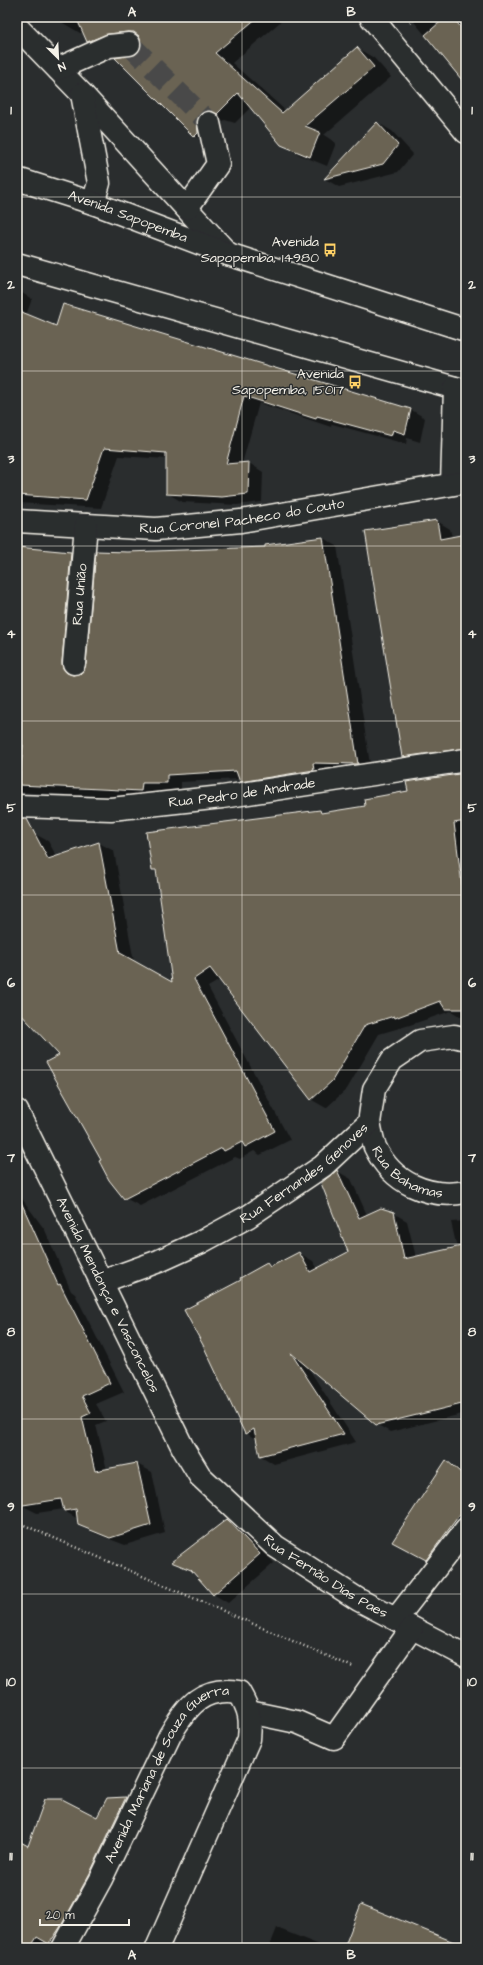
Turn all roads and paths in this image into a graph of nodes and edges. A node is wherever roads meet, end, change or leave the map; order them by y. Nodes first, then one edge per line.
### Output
1 (371, 17) edge
2 (17, 27) edge
3 (129, 44) dead end
4 (58, 69) junction
5 (82, 94) junction
6 (208, 123) tunnel mouth
7 (466, 132) edge
8 (17, 179) edge
9 (93, 203) junction
10 (187, 208) junction
11 (228, 254) junction
12 (17, 264) edge
13 (466, 330) edge
14 (460, 389) edge
15 (459, 483) edge
16 (17, 521) edge
17 (86, 525) junction
18 (74, 663) dead end
19 (466, 760) edge
20 (17, 806) edge
21 (466, 1039) edge
22 (17, 1111) edge
23 (369, 1123) junction
24 (466, 1192) edge
25 (101, 1282) junction
26 (200, 1476) joint
27 (17, 1522) edge
28 (466, 1528) edge
29 (404, 1623) junction
30 (466, 1656) edge
31 (377, 1677) junction
32 (249, 1712) junction
33 (63, 1948) edge
34 (157, 1948) edge

1 - 7 street
2 - 4 street
3 - 4 street
4 - 5 street
5 - 9 street
5 - 10 street
6 - 10 street
8 - 9 street, Avenida Sapopemba
9 - 11 street, Avenida Sapopemba
10 - 11 street
11 - 13 street, Avenida Sapopemba
12 - 14 street
14 - 15 street
15 - 17 street, Rua Coronel Pacheco do Couto
16 - 17 street, Rua Coronel Pacheco do Couto
17 - 18 street, Rua União
19 - 20 street, Rua Pedro de Andrade
21 - 23 street, Rua Fernandes Genoves
22 - 25 street, Avenida Mendonça e Vasconcelos
23 - 24 street, Rua Bahamas
23 - 25 street, Rua Fernandes Genoves
25 - 26 street, Avenida Mendonça e Vasconcelos
26 - 29 street, Rua Fernão Dias Paes
27 - 31 path
28 - 29 street
29 - 30 street, Rua Fernão Dias Paes
29 - 31 street
31 - 32 street
32 - 33 street, Avenida Mariana de Souza Guerra
32 - 34 street, Avenida Mariana de Souza Guerra

